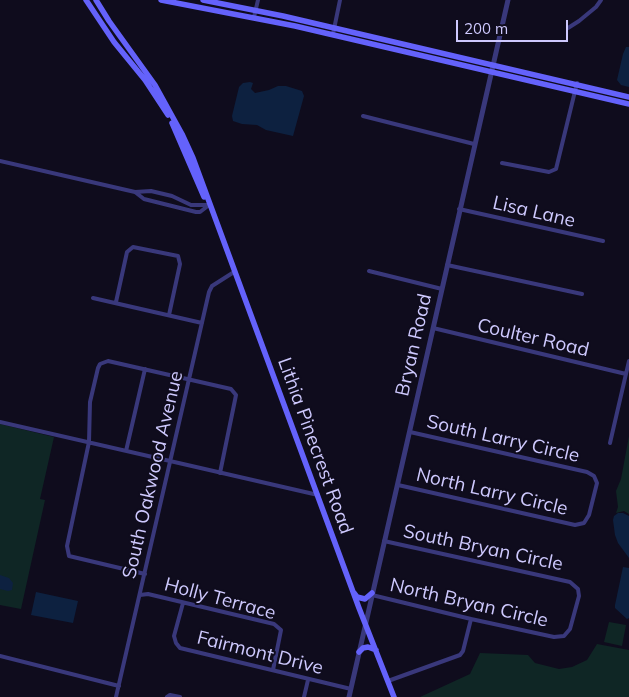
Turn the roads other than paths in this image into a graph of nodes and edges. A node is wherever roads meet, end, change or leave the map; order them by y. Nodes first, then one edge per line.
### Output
1 (86, 0) edge
2 (98, 0) edge
3 (164, 0) edge
4 (178, 0) edge
5 (203, 0) edge
6 (258, 0) edge
7 (340, 0) edge
8 (508, 0) edge
9 (601, 0) edge
10 (255, 14) junction
11 (568, 28) dead end
12 (333, 31) junction
13 (493, 67) junction
14 (577, 83) junction
15 (576, 90) junction
16 (629, 97) edge
17 (629, 104) edge
18 (364, 116) dead end
19 (474, 144) junction
20 (186, 153) junction
21 (193, 158) junction
22 (0, 161) edge
23 (502, 163) dead end
24 (135, 192) junction
25 (209, 205) junction
26 (460, 209) junction
27 (603, 241) dead end
28 (447, 264) junction
29 (369, 271) dead end
30 (234, 272) junction
31 (442, 289) junction
32 (582, 294) dead end
33 (94, 298) dead end
34 (116, 302) junction
35 (169, 315) junction
36 (202, 323) junction
37 (433, 328) junction
38 (629, 361) edge
39 (144, 369) junction
40 (626, 374) junction
41 (188, 380) junction
42 (0, 422) edge
43 (410, 432) junction
44 (89, 442) junction
45 (610, 443) dead end
46 (126, 451) junction
47 (170, 462) junction
48 (220, 473) junction
49 (398, 485) junction
50 (318, 495) junction
51 (593, 499) joint
52 (384, 540) junction
53 (145, 574) junction
54 (353, 592) junction
55 (372, 594) junction
56 (140, 595) junction
57 (183, 603) junction
58 (574, 613) joint
59 (471, 619) junction
60 (365, 624) junction
61 (376, 650) junction
62 (359, 652) junction
63 (0, 656) edge
64 (274, 670) junction
65 (308, 680) junction
66 (388, 681) junction
67 (119, 686) junction
68 (351, 689) junction
69 (116, 697) edge
70 (167, 697) edge
71 (180, 697) edge
72 (304, 697) edge
73 (349, 697) edge
74 (394, 697) edge

1 - 20 main road, Lithia Pinecrest Road
2 - 21 main road, Lithia Pinecrest Road
3 - 10 main road
4 - 5 main road
5 - 10 main road
6 - 10 street
7 - 12 street
8 - 13 street, Bryan Road
9 - 11 street
10 - 12 main road
12 - 13 main road
13 - 14 main road
13 - 15 main road
13 - 19 street, Bryan Road
14 - 15 street
14 - 16 main road
15 - 17 main road
15 - 23 street
18 - 19 street
19 - 26 street, Bryan Road
20 - 21 main road
20 - 25 main road, Lithia Pinecrest Road
21 - 25 main road, Lithia Pinecrest Road
22 - 24 street
24 - 25 street
24 - 25 street
25 - 30 main road, Lithia Pinecrest Road
26 - 27 street, Lisa Lane
26 - 28 street, Bryan Road
28 - 31 street, Bryan Road
28 - 32 street
29 - 31 street
30 - 36 street, South Oakwood Avenue
30 - 50 main road, Lithia Pinecrest Road
31 - 37 street, Bryan Road
33 - 34 street
34 - 35 street
34 - 35 street
35 - 36 street
36 - 41 street, South Oakwood Avenue
37 - 40 street, Coulter Road
37 - 43 street, Bryan Road
38 - 40 street
39 - 41 street
39 - 44 street
39 - 46 street
40 - 45 street
41 - 47 street, South Oakwood Avenue
41 - 48 street
42 - 44 street
43 - 49 street, Bryan Road
43 - 51 street, South Larry Circle
44 - 46 street
44 - 53 street
46 - 47 street
47 - 48 street
47 - 53 street, South Oakwood Avenue
48 - 50 street
49 - 51 street, North Larry Circle
49 - 52 street, Bryan Road
50 - 54 main road, Lithia Pinecrest Road
52 - 55 street, Bryan Road
52 - 58 street, South Bryan Circle
53 - 56 street, South Oakwood Avenue
54 - 55 main road
54 - 60 main road, Lithia Pinecrest Road
55 - 59 street, North Bryan Circle
55 - 60 street, Bryan Road
56 - 57 street, Holly Terrace
56 - 67 street, South Oakwood Avenue
57 - 64 street, Holly Terrace
57 - 64 street, Fairmont Drive
58 - 59 street, North Bryan Circle
59 - 66 street
60 - 61 main road, Lithia Pinecrest Road
60 - 62 street, Bryan Road
61 - 62 main road
61 - 66 main road, Lithia Pinecrest Road
62 - 68 street, Bryan Road
63 - 67 street
64 - 65 street, Fairmont Drive
65 - 68 street, Fairmont Drive
65 - 72 street
66 - 74 main road, Lithia Pinecrest Road
67 - 69 street, South Oakwood Avenue
68 - 73 street, Bryan Road
70 - 71 street

